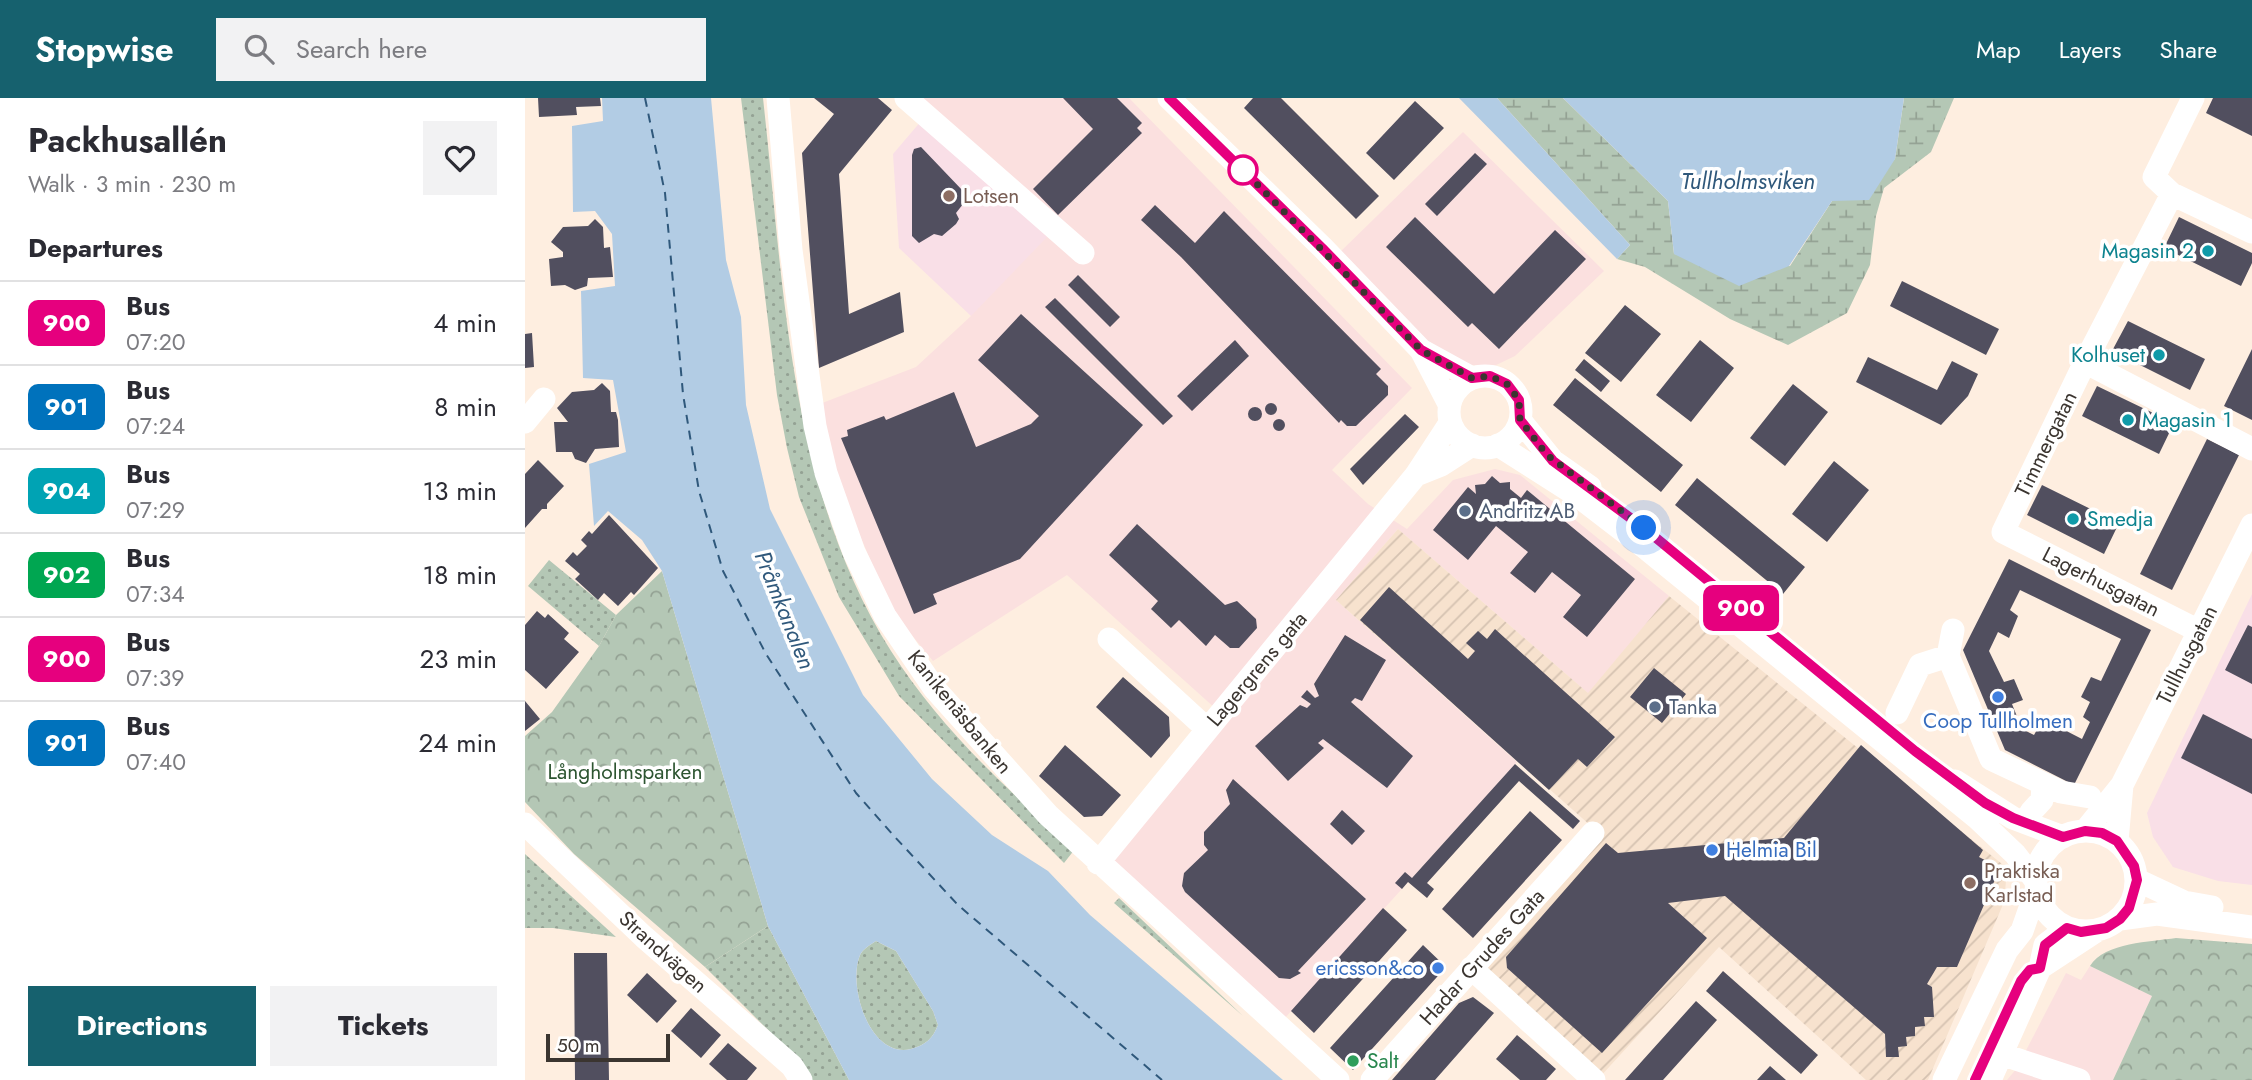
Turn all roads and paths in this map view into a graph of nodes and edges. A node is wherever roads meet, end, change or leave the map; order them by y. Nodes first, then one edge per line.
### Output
1 (778, 98) edge
2 (906, 98) edge
3 (1169, 98) edge
4 (2193, 98) edge
5 (2172, 194) junction
6 (2252, 232) edge
7 (1083, 253) dead end
8 (1421, 350) junction
9 (2085, 362) junction
10 (1472, 378) junction
11 (544, 399) dead end
12 (1450, 414) junction
13 (1520, 420) junction
14 (525, 422) edge
15 (1472, 445) junction
16 (1498, 445) junction
17 (2252, 449) edge
18 (1416, 475) junction
19 (2252, 525) edge
20 (2003, 533) joint
21 (1952, 630) dead end
22 (2199, 631) junction
23 (1109, 639) dead end
24 (1948, 656) junction
25 (1897, 712) dead end
26 (1207, 729) junction
27 (2043, 785) junction
28 (2122, 785) junction
29 (2090, 797) dead end
30 (2031, 812) dead end
31 (525, 824) edge
32 (1593, 833) dead end
33 (2074, 834) junction
34 (2117, 841) junction
35 (1097, 863) junction
36 (2136, 873) junction
37 (2037, 878) junction
38 (2252, 914) edge
39 (2120, 919) junction
40 (2252, 926) edge
41 (2067, 928) junction
42 (2098, 930) junction
43 (1471, 968) junction
44 (2040, 968) junction
45 (2001, 1054) junction
46 (801, 1080) edge
47 (1338, 1080) edge
48 (1372, 1080) edge
49 (1594, 1080) edge
50 (1944, 1080) edge
51 (1990, 1080) edge
52 (2079, 1080) edge

1 - 35 street, Kanikenäsbanken
2 - 7 street
3 - 8 street
4 - 5 street
5 - 6 street
5 - 9 street, Timmergatan
8 - 10 street
8 - 12 street
9 - 17 street
9 - 20 street, Timmergatan
10 - 12 street
10 - 13 street
11 - 14 street
12 - 15 street
12 - 18 street, Lagergrens gata
13 - 16 street
13 - 33 street
15 - 16 street
15 - 18 street, Lagergrens gata
16 - 37 street
18 - 26 street, Lagergrens gata
19 - 22 street, Tullhusgatan
20 - 22 street, Lagerhusgatan
21 - 24 street
22 - 28 street, Tullhusgatan
23 - 26 street
24 - 25 street
24 - 27 street
26 - 35 street, Lagergrens gata
27 - 29 street
27 - 30 street
28 - 33 street, Tullhusgatan
28 - 34 street, Tullhusgatan
31 - 46 street, Strandvägen
32 - 43 street, Hadar Grudes Gata
33 - 34 street
33 - 37 street
34 - 36 street
35 - 47 street, Kanikenäsbanken
36 - 38 street
36 - 39 street
37 - 41 street
37 - 50 street
39 - 40 street
39 - 42 street
41 - 42 street
41 - 44 street
42 - 44 street
43 - 48 street, Hadar Grudes Gata
43 - 49 street
44 - 45 street
45 - 51 street
45 - 52 street

